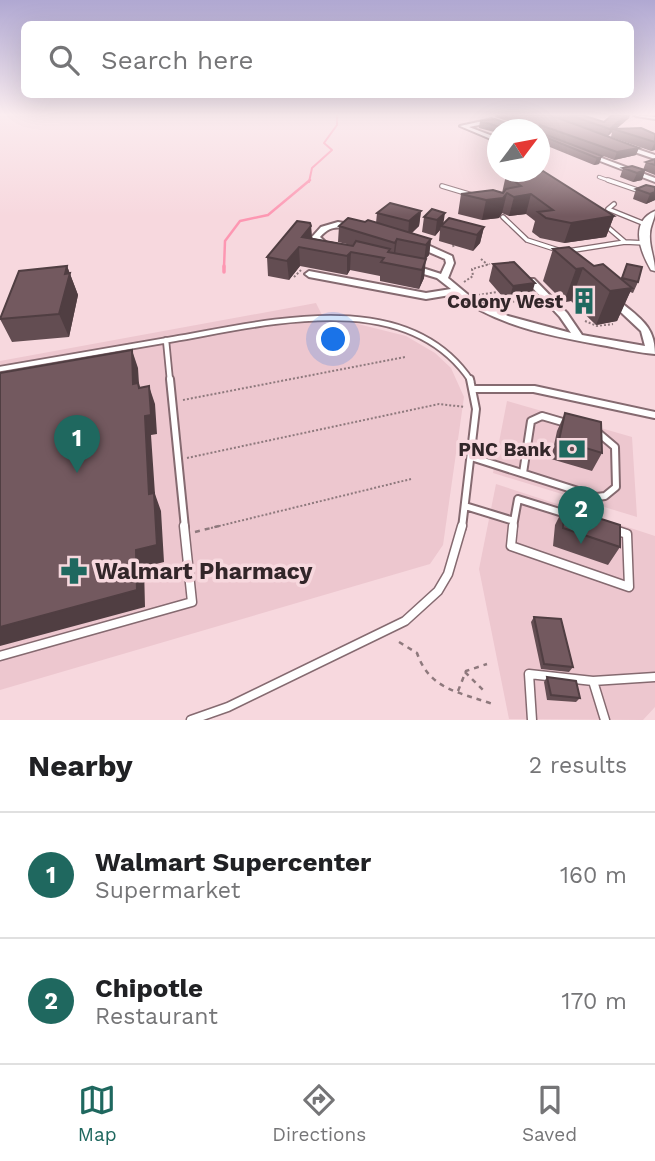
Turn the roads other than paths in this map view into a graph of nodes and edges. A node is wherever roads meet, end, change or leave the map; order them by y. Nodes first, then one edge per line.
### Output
1 (630, 149) edge
2 (578, 151) edge
3 (655, 157) edge
4 (599, 177) dead end
5 (655, 180) edge
6 (442, 186) dead end
7 (647, 191) edge
8 (474, 196) edge
9 (614, 204) dead end
10 (655, 214) edge
11 (503, 217) dead end
12 (593, 217) edge
13 (645, 224) junction
14 (367, 230) edge
15 (408, 241) edge
16 (625, 242) junction
17 (645, 243) junction
18 (338, 250) edge
19 (654, 262) edge
20 (400, 265) edge
21 (305, 271) road end
22 (444, 278) junction
23 (531, 281) edge
24 (461, 289) junction
25 (606, 294) edge
26 (579, 338) junction
27 (166, 340) junction
28 (654, 351) edge
29 (0, 369) edge
30 (475, 389) junction
31 (655, 415) edge
32 (576, 426) edge
33 (587, 429) edge
34 (471, 457) junction
35 (523, 473) junction
36 (465, 506) junction
37 (579, 519) edge
38 (514, 522) junction
39 (603, 526) edge
40 (0, 656) edge
41 (655, 677) edge
42 (593, 681) junction
43 (191, 720) edge
44 (532, 720) edge
45 (605, 720) edge

1 - 3 street
2 - 5 street
4 - 7 lane
6 - 8 lane
9 - 13 lane
10 - 13 main road
11 - 16 lane
12 - 16 lane
13 - 17 main road
14 - 18 street
15 - 22 street
16 - 17 lane
17 - 19 main road
20 - 22 street
21 - 24 street
22 - 24 street
23 - 26 street
24 - 26 street
25 - 28 street
26 - 28 street
27 - 29 lane
27 - 30 lane
27 - 40 lane
30 - 31 lane
30 - 34 lane
32 - 35 lane
33 - 35 lane
34 - 35 lane
34 - 36 lane
36 - 38 lane
36 - 43 lane
37 - 38 lane
38 - 39 lane
41 - 42 lane
42 - 44 lane
42 - 45 lane

